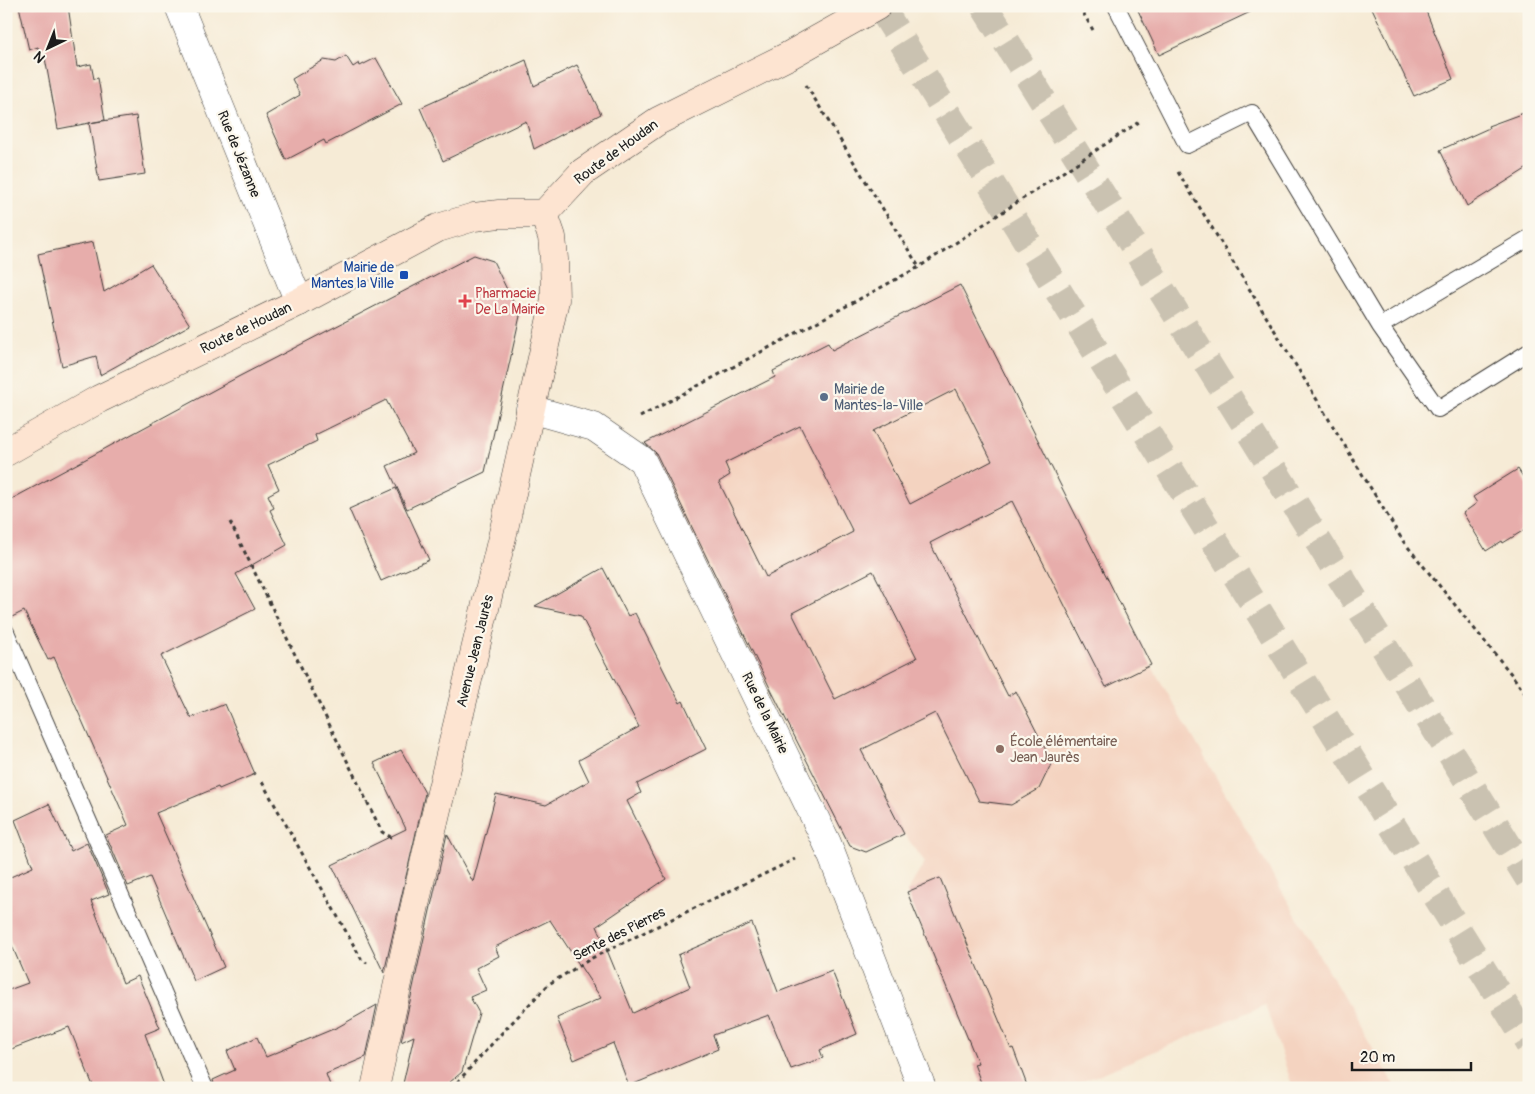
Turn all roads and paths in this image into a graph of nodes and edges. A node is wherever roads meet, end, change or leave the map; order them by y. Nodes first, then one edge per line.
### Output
1 (179, 6) edge
2 (877, 6) edge
3 (1079, 6) edge
4 (1116, 6) edge
5 (1094, 32) dead end
6 (788, 56) junction
7 (1145, 118) dead end
8 (1174, 166) dead end
9 (544, 214) junction
10 (1529, 238) edge
11 (919, 267) junction
12 (299, 302) junction
13 (1380, 326) junction
14 (1529, 352) edge
15 (530, 409) junction
16 (606, 436) junction
17 (6, 452) edge
18 (230, 522) dead end
19 (6, 632) edge
20 (1529, 699) edge
21 (262, 782) dead end
22 (827, 843) junction
23 (426, 855) junction
24 (399, 979) junction
25 (205, 1088) edge
26 (375, 1088) edge
27 (452, 1088) edge
28 (922, 1088) edge

1 - 12 street, Rue de Jézanne
2 - 6 main road, Route de Houdan
3 - 5 path
4 - 13 lane
6 - 9 main road, Route de Houdan
6 - 11 path
7 - 11 path
8 - 20 path
9 - 12 main road, Route de Houdan
9 - 15 main road, Avenue Jean Jaurès
10 - 13 lane
11 - 16 path
12 - 17 main road, Route de Houdan
13 - 14 lane
15 - 16 street, Rue de la Mairie
15 - 23 main road, Avenue Jean Jaurès
16 - 22 street, Rue de la Mairie
18 - 23 path
19 - 25 lane
21 - 24 path
22 - 27 path, Sente des Pierres
22 - 28 street, Rue de la Mairie
23 - 24 main road, Avenue Jean Jaurès
24 - 26 main road, Avenue Jean Jaurès

